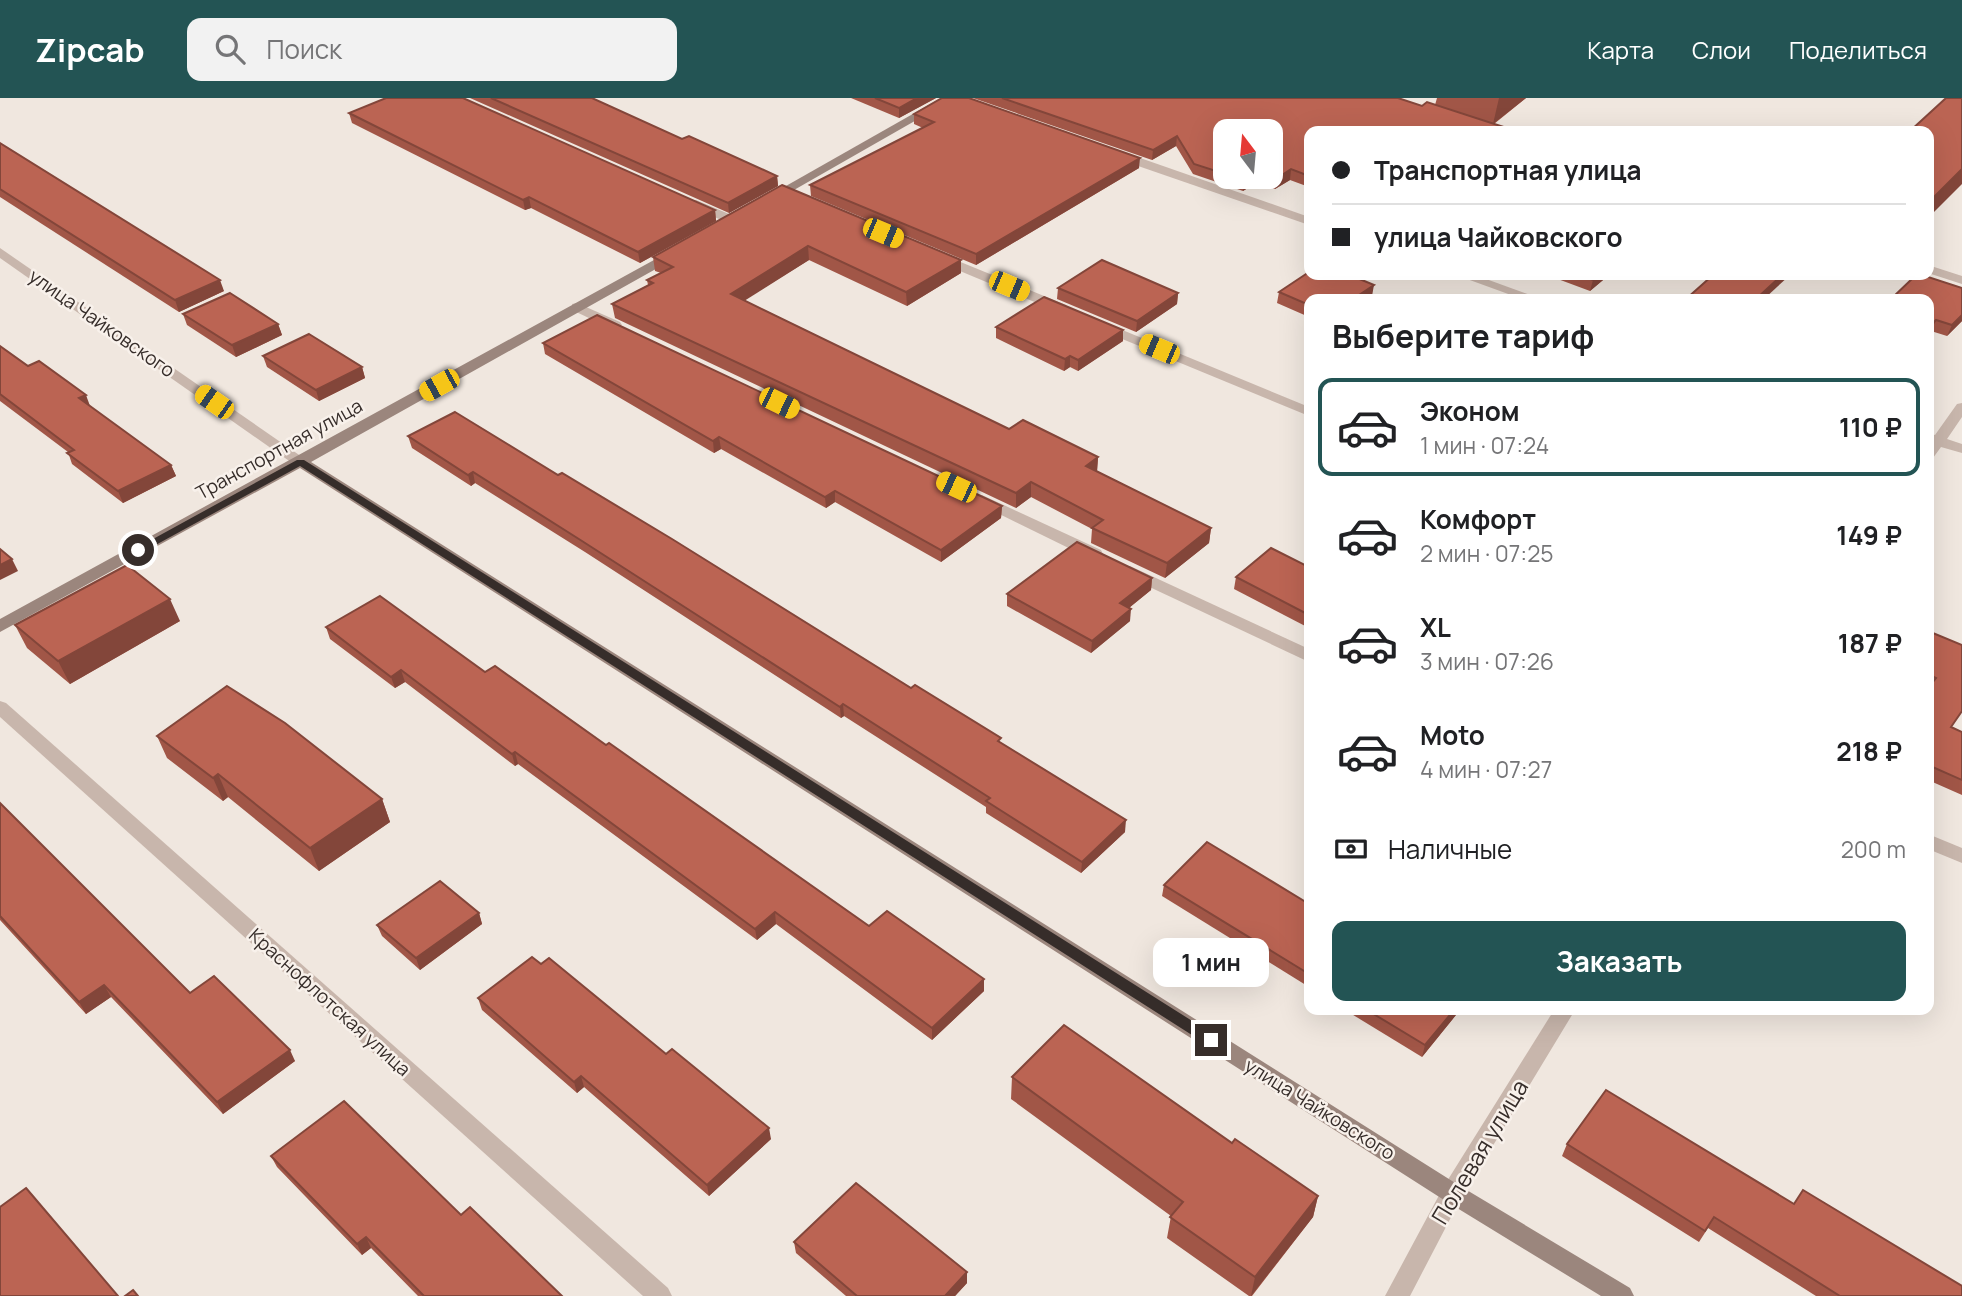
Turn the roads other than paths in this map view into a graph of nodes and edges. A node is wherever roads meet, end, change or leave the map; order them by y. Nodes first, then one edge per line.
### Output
1 (949, 98) edge
2 (954, 98) edge
3 (967, 103) edge
4 (1112, 153) edge
5 (681, 198) edge
6 (1304, 219) edge
7 (684, 247) edge
8 (924, 251) edge
9 (0, 252) edge
10 (1934, 272) edge
11 (1478, 280) edge
12 (1962, 280) edge
13 (1519, 294) edge
14 (577, 307) junction
15 (628, 331) edge
16 (1962, 407) edge
17 (1304, 410) edge
18 (1934, 437) edge
19 (1934, 438) edge
20 (1962, 449) edge
21 (300, 462) junction
22 (968, 494) edge
23 (0, 626) edge
24 (1304, 654) edge
25 (0, 707) edge
26 (1934, 844) edge
27 (1962, 856) edge
28 (1562, 1015) edge
29 (1452, 1193) junction
30 (660, 1296) edge
31 (1398, 1296) edge
32 (1622, 1296) edge

1 - 5 street
2 - 3 street
4 - 6 street
7 - 14 street, Транспортная улица
8 - 17 street
9 - 21 street, улица Чайковского
10 - 12 street
11 - 13 street
14 - 15 street
14 - 21 street, Транспортная улица
16 - 18 street
19 - 20 street
21 - 23 street, Транспортная улица
21 - 29 street, улица Чайковского
22 - 24 street
25 - 30 street, Краснофлотская улица
26 - 27 street
28 - 29 street, Полевая улица
29 - 31 street, Полевая улица
29 - 32 street, улица Чайковского

